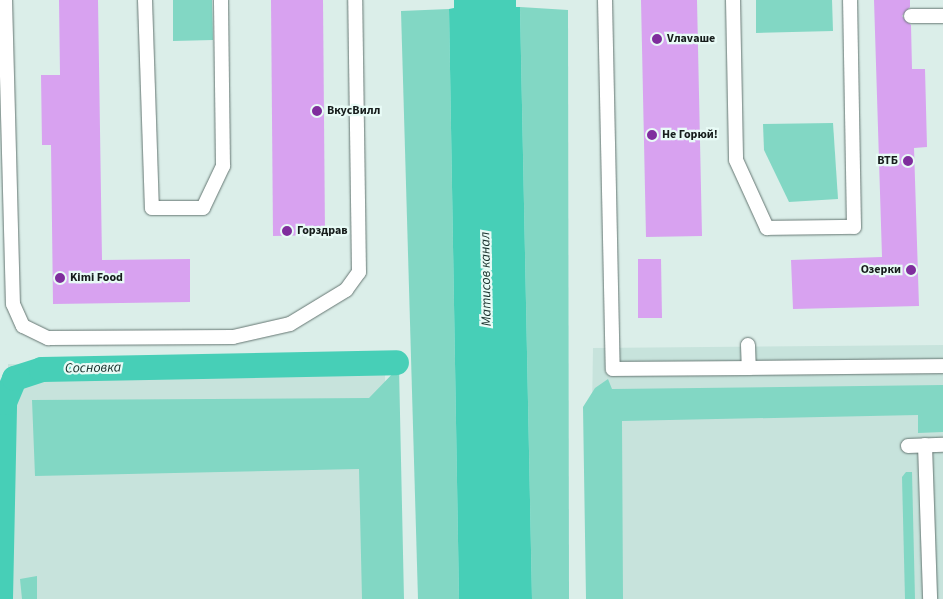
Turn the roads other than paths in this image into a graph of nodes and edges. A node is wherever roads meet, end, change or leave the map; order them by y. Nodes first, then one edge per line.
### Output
1 (5, 0) edge
2 (144, 0) edge
3 (221, 0) edge
4 (355, 0) edge
5 (605, 0) edge
6 (733, 0) edge
7 (850, 0) edge
8 (911, 16) dead end
9 (943, 16) edge
10 (748, 345) dead end
11 (943, 366) edge
12 (749, 368) junction
13 (925, 445) junction
14 (943, 445) edge
15 (908, 446) dead end
16 (930, 599) edge

1 - 4 lane
2 - 3 lane
5 - 12 lane
6 - 7 lane
8 - 9 lane
10 - 12 lane
11 - 12 lane
13 - 14 lane
13 - 15 lane
13 - 16 lane

